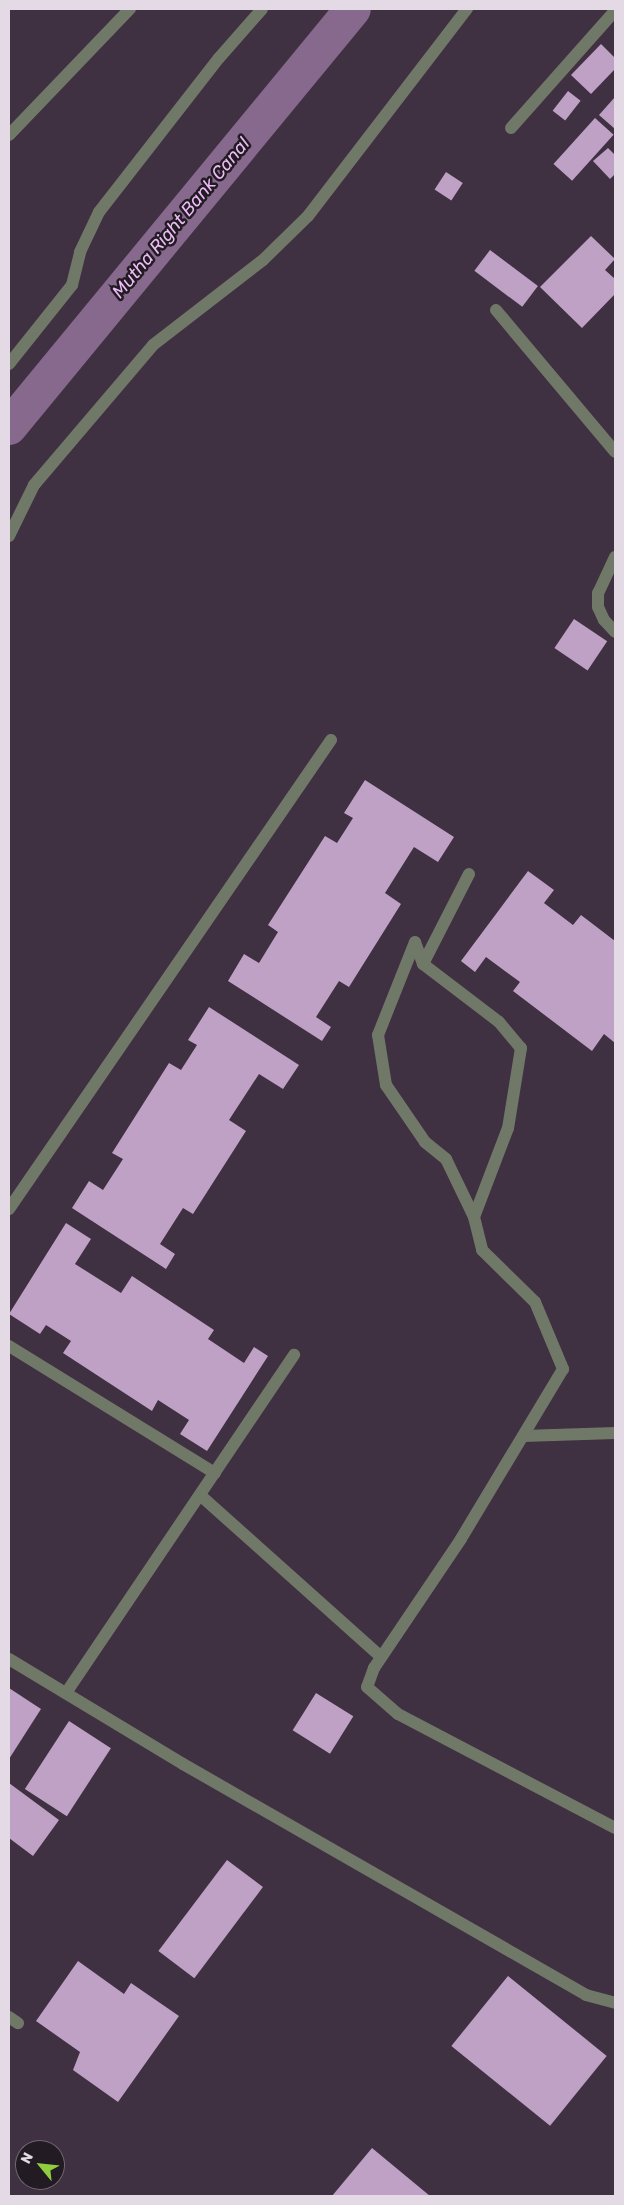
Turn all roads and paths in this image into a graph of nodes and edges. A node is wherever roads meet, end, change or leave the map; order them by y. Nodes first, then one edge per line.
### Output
1 (130, 9) edge
2 (262, 9) edge
3 (467, 9) edge
4 (615, 11) edge
5 (511, 128) dead end
6 (9, 135) edge
7 (496, 310) dead end
8 (9, 364) edge
9 (615, 452) edge
10 (9, 536) edge
11 (615, 557) edge
12 (615, 632) edge
13 (331, 740) dead end
14 (469, 874) dead end
15 (423, 964) junction
16 (9, 1209) edge
17 (474, 1216) junction
18 (9, 1346) edge
19 (294, 1355) dead end
20 (615, 1433) edge
21 (523, 1436) junction
22 (215, 1472) junction
23 (200, 1495) junction
24 (381, 1657) junction
25 (9, 1659) edge
26 (66, 1693) junction
27 (615, 1828) edge
28 (615, 2003) edge

1 - 6 street
2 - 8 street
3 - 10 street
4 - 5 street
7 - 9 street
11 - 12 street
13 - 16 street
14 - 15 street
15 - 17 street
15 - 17 street
17 - 21 street
18 - 22 street
19 - 22 street
20 - 21 street
21 - 24 street
22 - 23 street
23 - 24 street
23 - 26 street
24 - 27 street
25 - 26 street
26 - 28 street

